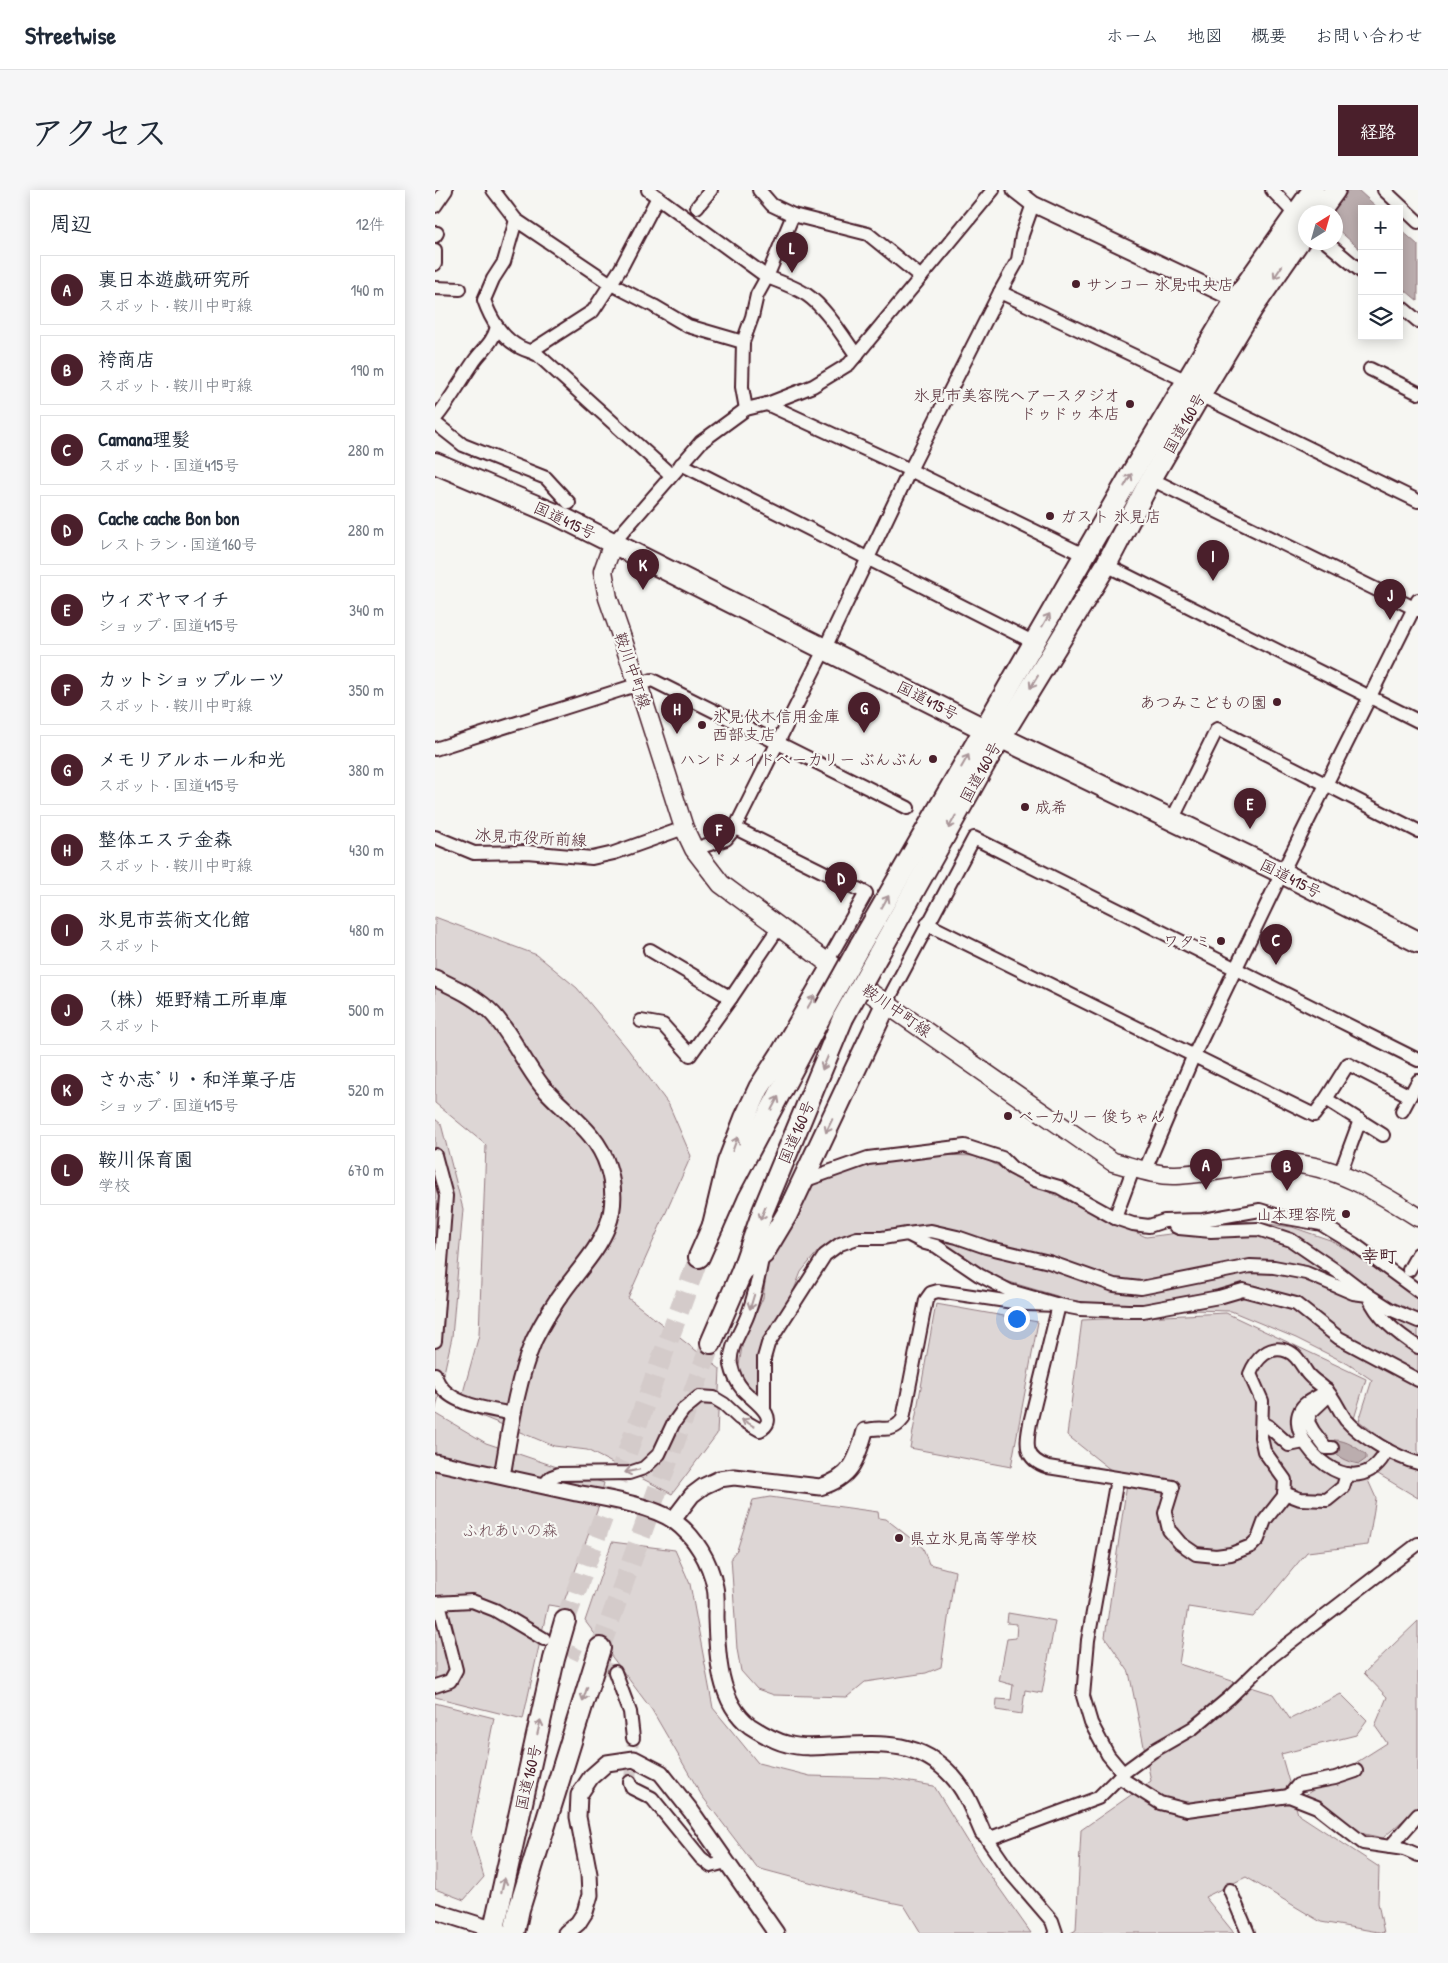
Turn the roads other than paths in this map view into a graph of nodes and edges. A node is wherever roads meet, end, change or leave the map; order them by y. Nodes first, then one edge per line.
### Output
1 (446, 190) edge
2 (493, 190) edge
3 (510, 190) edge
4 (711, 190) edge
5 (759, 190) edge
6 (993, 190) edge
7 (1015, 190) edge
8 (1272, 190) edge
9 (1313, 190) edge
10 (1335, 190) edge
11 (1384, 190) edge
12 (653, 194) edge
13 (502, 201) junction
14 (1033, 204) junction
15 (1308, 205) edge
16 (1324, 205) edge
17 (435, 206) edge
18 (697, 207) dead end
19 (793, 215) junction
20 (516, 220) junction
21 (1298, 220) edge
22 (1418, 222) edge
23 (1298, 227) edge
24 (435, 250) edge
25 (1336, 250) edge
26 (435, 264) edge
27 (1358, 269) edge
28 (921, 276) junction
29 (767, 277) junction
30 (611, 284) junction
31 (435, 288) edge
32 (460, 289) dead end
33 (1000, 292) junction
34 (1244, 304) junction
35 (1403, 308) edge
36 (1418, 321) edge
37 (497, 327) junction
38 (743, 342) junction
39 (531, 351) junction
40 (857, 356) junction
41 (1370, 369) dead end
42 (1194, 388) junction
43 (1418, 393) edge
44 (767, 404) junction
45 (746, 409) junction
46 (435, 419) edge
47 (435, 423) edge
48 (435, 463) edge
49 (681, 464) junction
50 (910, 470) junction
51 (671, 475) junction
52 (1151, 479) junction
53 (1418, 502) edge
54 (569, 503) dead end
55 (613, 544) junction
56 (1084, 555) junction
57 (868, 559) junction
58 (1106, 565) junction
59 (1417, 606) edge
60 (1033, 642) junction
61 (825, 648) junction
62 (639, 684) junction
63 (1370, 697) junction
64 (1418, 721) edge
65 (992, 732) junction
66 (777, 743) junction
67 (435, 749) edge
68 (1326, 784) junction
69 (908, 808) dead end
70 (1172, 820) junction
71 (684, 828) junction
72 (735, 828) junction
73 (1418, 831) edge
74 (435, 837) edge
75 (694, 849) junction
76 (1282, 873) junction
77 (927, 924) junction
78 (779, 927) junction
79 (1418, 942) edge
80 (650, 950) dead end
81 (830, 964) junction
82 (1236, 970) junction
83 (435, 978) edge
84 (731, 998) junction
85 (887, 1002) junction
86 (641, 1021) dead end
87 (1193, 1057) junction
88 (1418, 1060) edge
89 (1418, 1081) edge
90 (1410, 1096) junction
91 (1326, 1099) junction
92 (1402, 1111) dead end
93 (1360, 1120) junction
94 (1383, 1135) dead end
95 (435, 1155) edge
96 (1139, 1169) junction
97 (1340, 1174) junction
98 (803, 1181) junction
99 (1418, 1216) edge
100 (1115, 1218) junction
101 (1164, 1221) junction
102 (713, 1225) junction
103 (907, 1234) junction
104 (763, 1254) junction
105 (1418, 1254) edge
106 (699, 1257) tunnel mouth
107 (1409, 1270) dead end
108 (742, 1271) junction
109 (1418, 1291) edge
110 (1368, 1296) junction
111 (1059, 1305) junction
112 (1418, 1321) edge
113 (435, 1341) edge
114 (711, 1342) tunnel mouth
115 (1418, 1347) edge
116 (435, 1374) edge
117 (1418, 1380) edge
118 (1328, 1392) junction
119 (764, 1410) junction
120 (514, 1414) junction
121 (1262, 1423) junction
122 (865, 1431) joint
123 (1304, 1442) junction
124 (1332, 1448) dead end
125 (1387, 1450) junction
126 (435, 1462) edge
127 (1418, 1463) edge
128 (1347, 1474) junction
129 (502, 1476) junction
130 (1117, 1479) junction
131 (543, 1486) junction
132 (1284, 1493) junction
133 (673, 1520) junction
134 (1418, 1544) edge
135 (437, 1603) edge
136 (565, 1621) tunnel mouth
137 (544, 1639) tunnel mouth
138 (600, 1648) tunnel mouth
139 (615, 1672) tunnel mouth
140 (435, 1686) edge
141 (633, 1738) tunnel mouth
142 (1356, 1771) dead end
143 (1121, 1775) junction
144 (630, 1782) dead end
145 (1289, 1796) junction
146 (1418, 1815) edge
147 (983, 1833) junction
148 (1390, 1847) junction
149 (1418, 1855) edge
150 (726, 1862) junction
151 (1230, 1890) dead end
152 (435, 1911) edge
153 (496, 1932) edge
154 (515, 1933) edge
155 (566, 1933) edge
156 (776, 1933) edge
157 (1056, 1933) edge
158 (1249, 1933) edge

1 - 17 street
2 - 13 street
3 - 13 street
4 - 18 street
5 - 19 street
6 - 28 street
7 - 14 street
8 - 21 street
9 - 15 highway, 国道160号
10 - 16 highway
11 - 22 street
12 - 29 street
12 - 30 street
13 - 20 street
14 - 33 street
14 - 34 street
19 - 28 street
19 - 29 street
20 - 30 street
20 - 37 street
23 - 34 highway, 国道160号
24 - 26 street
25 - 27 street
28 - 40 street
29 - 38 street
29 - 40 street
30 - 38 street
30 - 39 street
31 - 32 street
33 - 42 street
33 - 50 street
34 - 42 highway, 国道160号
35 - 36 street
37 - 39 street
37 - 46 street
38 - 45 street
39 - 51 street
40 - 44 street
41 - 43 street
42 - 52 highway, 国道160号
42 - 53 street
56 -> 42 highway, 国道160号
44 - 45 street
44 - 50 street
45 - 49 street
47 - 54 street
48 - 55 highway, 国道415号
49 - 51 street
49 - 57 street
50 - 56 street
50 - 57 street
51 - 55 street
52 - 58 highway, 国道160号
52 - 59 street
55 - 61 highway, 国道415号
55 - 62 main road, 鞍川中町線
60 -> 56 highway, 国道160号
57 - 60 street
57 - 61 street
58 - 63 street
58 -> 65 highway, 国道160号
59 - 63 street
60 - 65 highway, 国道160号
61 - 65 highway, 国道415号
61 - 66 street
62 - 66 street
62 - 67 street
62 - 71 main road, 鞍川中町線
63 - 64 street
63 - 68 street
65 - 70 highway, 国道415号
102 -> 65 highway, 国道160号, bridge
65 -> 108 highway, 国道160号, bridge
66 - 69 street
66 - 72 street
68 - 70 street
68 - 73 street
68 - 76 street
70 - 76 highway, 国道415号
71 - 74 street, 冰見市役所前線
71 - 75 main road, 鞍川中町線
72 - 75 street
72 - 81 street
75 - 78 main road, 鞍川中町線
76 - 79 highway, 国道415号
76 - 82 street
77 - 82 street
77 - 85 street
77 - 87 street
78 - 81 main road, 鞍川中町線
78 - 84 street
80 - 84 street
81 - 85 main road, 鞍川中町線
102 -> 81 highway
82 - 87 street
82 - 88 street
83 - 120 street
84 - 86 street
85 - 96 main road, 鞍川中町線
85 -> 98 highway
87 - 91 street
87 - 96 street
89 - 90 street
90 - 91 street
90 - 92 street
91 - 93 street
93 - 94 street
93 - 97 street
95 - 113 street
96 - 97 main road, 鞍川中町線
96 - 100 street
97 - 99 main road, 鞍川中町線
98 - 100 street
98 - 104 highway
100 - 101 street
101 - 109 street
101 - 110 street
102 - 106 highway, 国道160号
103 - 110 street
103 - 111 street
103 - 119 street
104 - 108 highway
104 -> 119 street
105 - 107 street
108 - 114 highway, 国道160号
110 - 112 street
110 - 115 street
111 - 117 street
111 - 122 street
111 - 130 street
116 - 120 street
118 - 121 street
118 - 123 street
118 - 124 street
118 - 125 street
119 -> 131 street
120 - 129 street
121 - 123 street
121 - 132 street
122 - 133 street
123 - 128 street
125 - 127 street
125 - 128 street
126 - 129 street
128 - 132 street
129 - 131 street
130 - 132 street
130 - 143 street
131 - 133 street
133 - 147 street
134 - 143 street
135 - 137 street
135 - 140 street
153 -> 136 highway, 国道160号
138 -> 154 highway, 国道160号
139 - 141 street
142 - 145 street
143 - 145 street
143 - 147 street
144 - 150 street
145 - 148 street
146 - 148 street
147 - 157 street
148 - 149 street
150 - 155 street
150 - 156 street
151 - 158 street
152 - 153 street

